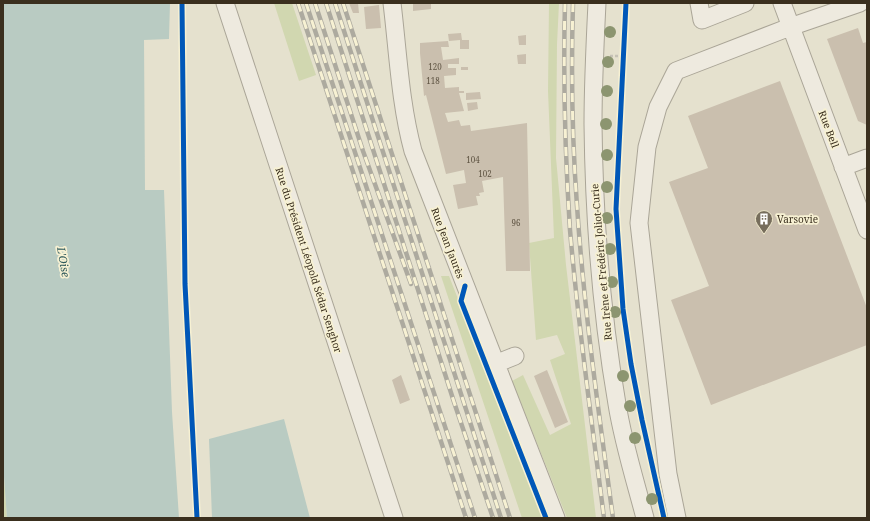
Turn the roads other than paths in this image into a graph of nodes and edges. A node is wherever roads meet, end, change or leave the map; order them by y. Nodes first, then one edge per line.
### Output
1 (225, 3) edge
2 (392, 3) edge
3 (597, 3) edge
4 (699, 3) edge
5 (745, 3) edge
6 (782, 3) edge
7 (860, 3) edge
8 (790, 27) junction
9 (866, 161) edge
10 (843, 167) junction
11 (867, 230) edge
12 (515, 356) dead end
13 (495, 364) junction
14 (394, 518) edge
15 (556, 518) edge
16 (644, 518) edge
17 (677, 518) edge

1 - 14 street, Rue du Président Léopold Sédar Senghor
2 - 13 street, Rue Jean Jaurès
3 - 16 street, Rue Irène et Frédéric Joliot-Curie
4 - 5 street
6 - 8 street, Rue Bell
7 - 8 street
8 - 10 street, Rue Bell
8 - 17 street
9 - 10 street
10 - 11 street, Rue Bell
12 - 13 street
13 - 15 street, Rue Jean Jaurès

